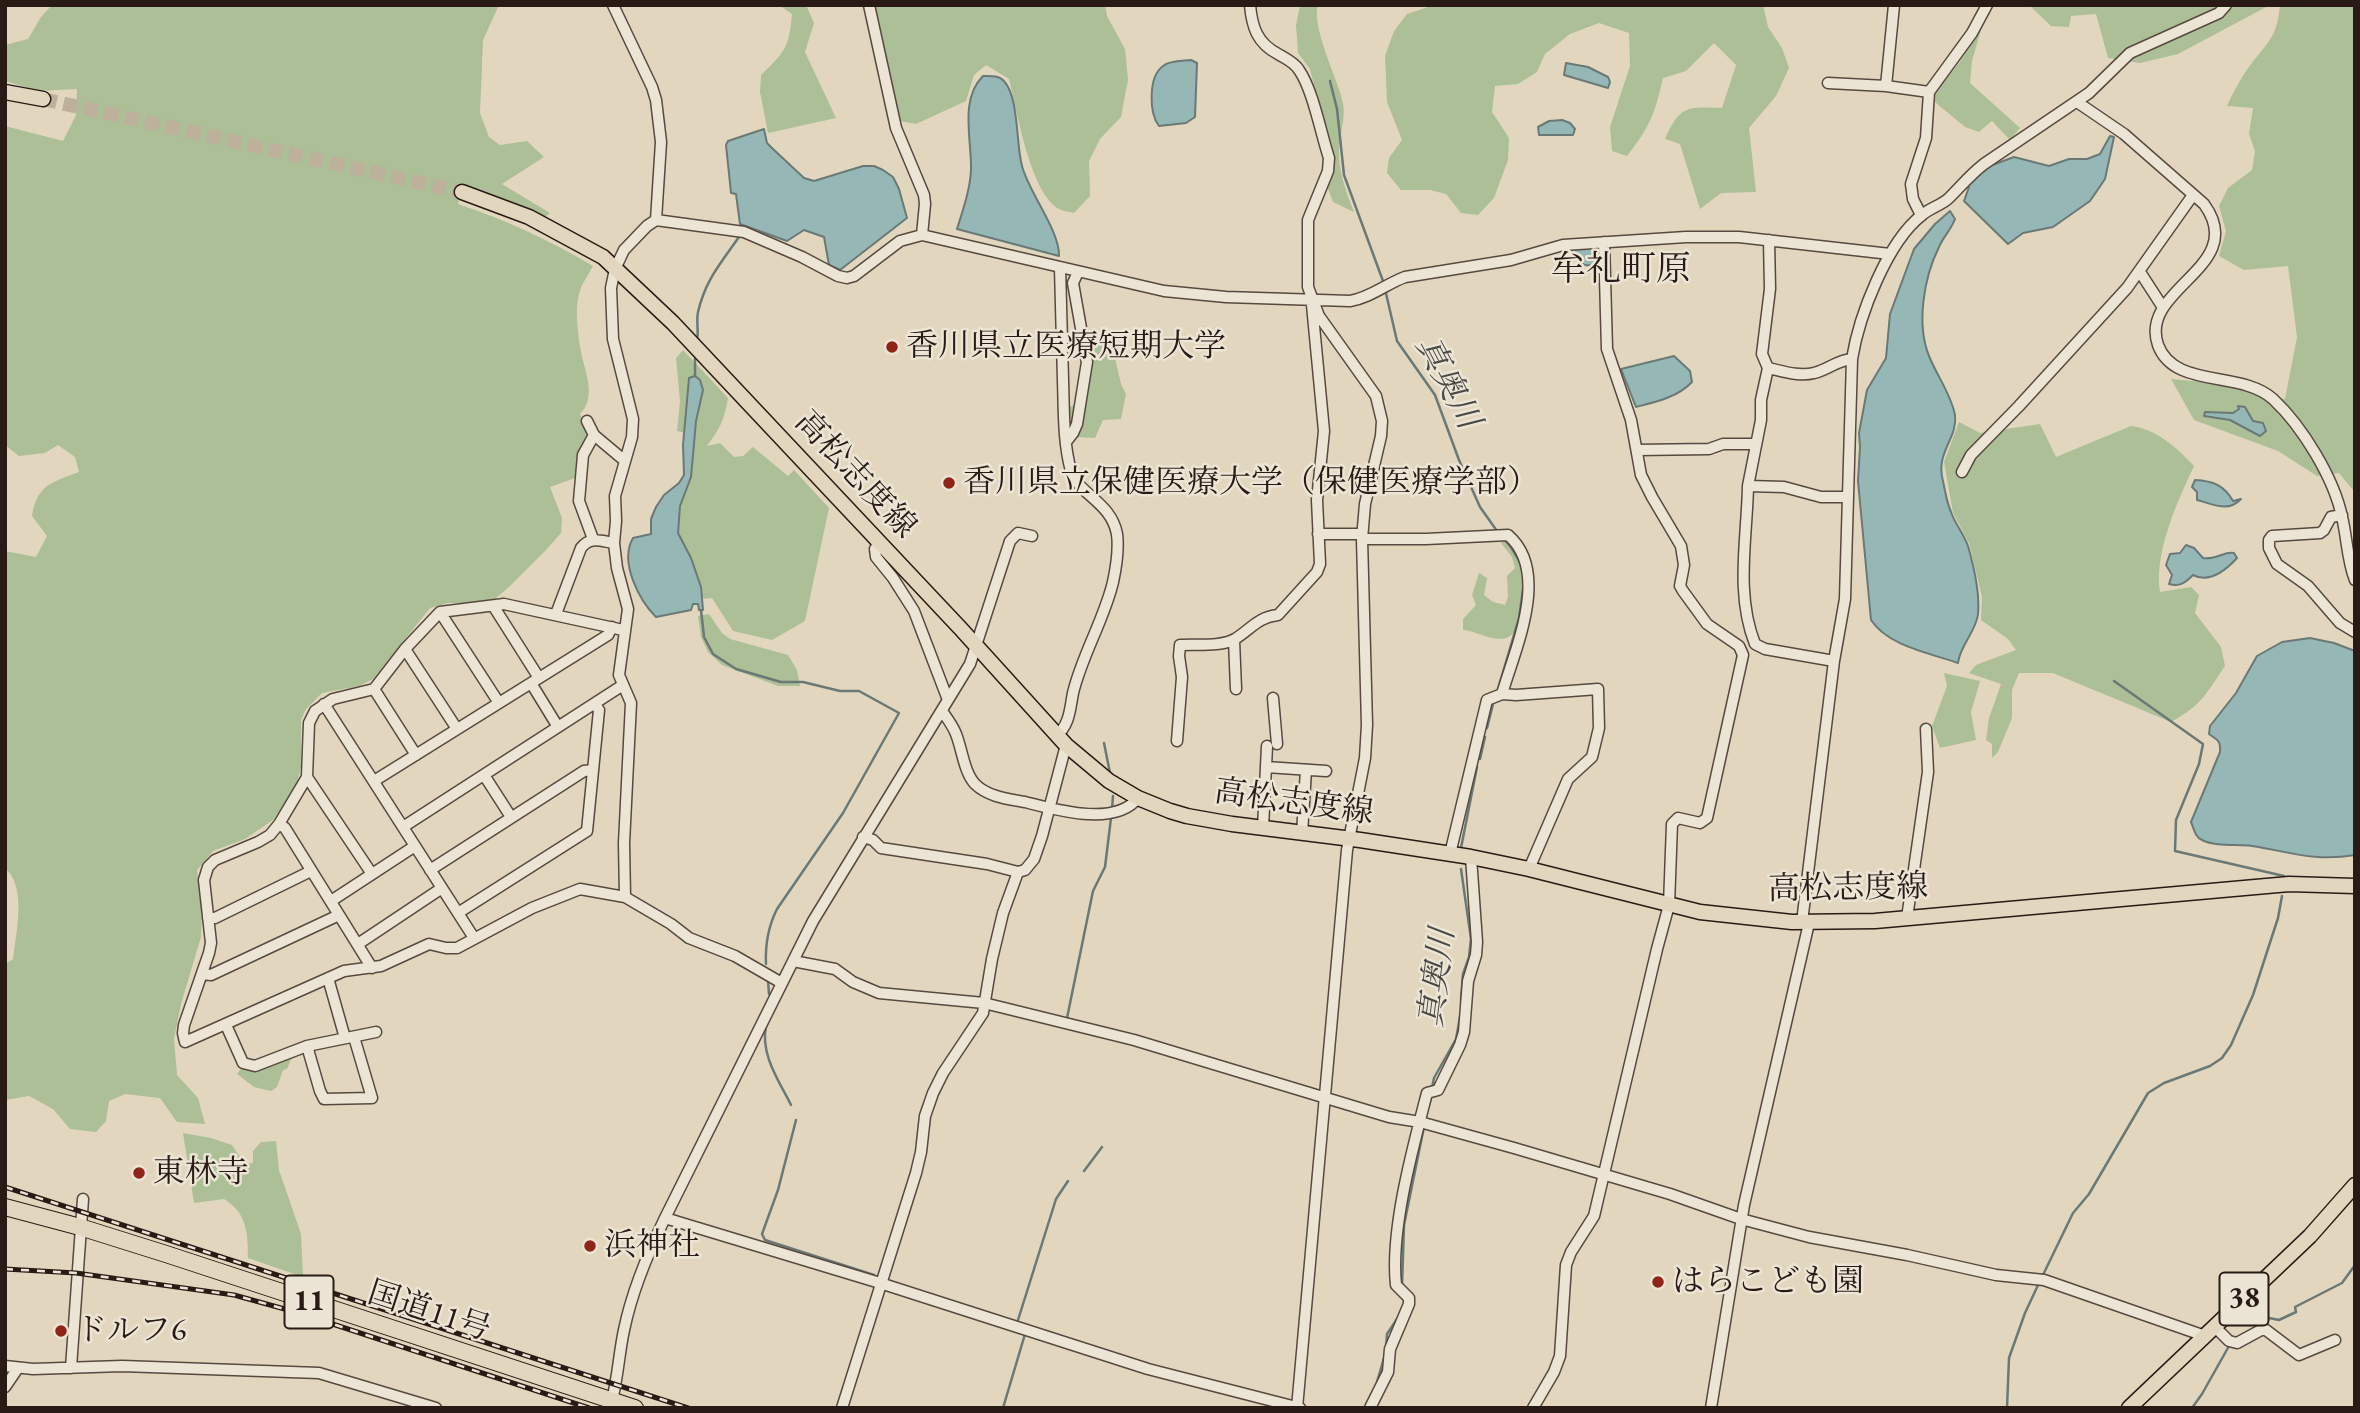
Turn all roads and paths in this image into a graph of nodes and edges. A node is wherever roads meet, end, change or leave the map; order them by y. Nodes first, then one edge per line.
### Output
1 (613, 5) edge
2 (869, 5) edge
3 (1250, 5) edge
4 (1894, 5) edge
5 (1987, 5) edge
6 (2226, 5) edge
7 (1828, 83) dead end
8 (1885, 86) junction
9 (5, 92) edge
10 (1929, 92) junction
11 (43, 99) tunnel mouth
12 (2077, 102) junction
13 (462, 192) tunnel mouth
14 (2193, 195) junction
15 (1921, 215) junction
16 (656, 220) junction
17 (922, 235) junction
18 (1769, 240) junction
19 (1605, 242) junction
20 (1890, 254) junction
21 (1060, 268) junction
22 (615, 270) junction
23 (1078, 272) junction
24 (2140, 272) junction
25 (1311, 299) junction
26 (2162, 306) junction
27 (1852, 359) junction
28 (1768, 369) junction
29 (587, 421) dead end
30 (594, 435) junction
31 (1066, 442) junction
32 (1755, 444) junction
33 (1637, 450) junction
34 (625, 461) junction
35 (1962, 472) dead end
36 (1748, 486) junction
37 (1848, 497) junction
38 (2342, 514) junction
39 (1318, 534) junction
40 (1032, 536) dead end
41 (1362, 537) junction
42 (593, 539) junction
43 (879, 542) junction
44 (614, 543) junction
45 (2355, 580) edge
46 (494, 607) junction
47 (440, 611) junction
48 (556, 614) junction
49 (618, 628) junction
50 (2355, 632) edge
51 (1234, 640) junction
52 (977, 646) junction
53 (405, 649) junction
54 (1834, 661) junction
55 (535, 680) junction
56 (623, 685) junction
57 (374, 689) junction
58 (1236, 689) dead end
59 (1502, 694) junction
60 (1273, 698) dead end
61 (499, 703) junction
62 (324, 704) junction
63 (595, 704) junction
64 (945, 706) junction
65 (558, 727) junction
66 (457, 729) junction
67 (1926, 729) dead end
68 (1061, 741) junction
69 (1177, 741) dead end
70 (416, 755) junction
71 (1266, 767) junction
72 (593, 769) junction
73 (1306, 770) junction
74 (1326, 771) dead end
75 (484, 775) junction
76 (307, 777) junction
77 (374, 781) junction
78 (1138, 798) junction
79 (1051, 808) junction
80 (511, 817) junction
81 (279, 824) junction
82 (402, 827) junction
83 (1263, 828) junction
84 (1302, 834) junction
85 (863, 837) junction
86 (1349, 839) junction
87 (415, 846) junction
88 (1450, 854) junction
89 (1471, 857) junction
90 (1529, 869) junction
91 (430, 870) junction
92 (311, 871) junction
93 (1018, 872) junction
94 (372, 874) junction
95 (2355, 886) edge
96 (442, 888) junction
97 (625, 897) junction
98 (331, 901) junction
99 (1669, 905) junction
100 (458, 913) junction
101 (340, 915) junction
102 (208, 918) junction
103 (1907, 918) junction
104 (1805, 923) junction
105 (474, 938) junction
106 (358, 944) junction
107 (793, 961) junction
108 (372, 968) junction
109 (202, 974) junction
110 (328, 978) junction
111 (780, 982) junction
112 (984, 1003) junction
113 (226, 1024) junction
114 (376, 1032) dead end
115 (349, 1038) junction
116 (307, 1046) junction
117 (1326, 1099) junction
118 (1420, 1122) junction
119 (1605, 1176) junction
120 (2355, 1185) edge
121 (83, 1199) dead end
122 (5, 1207) edge
123 (665, 1218) junction
124 (1741, 1219) junction
125 (79, 1227) junction
126 (880, 1283) junction
127 (2209, 1331) junction
128 (2335, 1340) dead end
129 (5, 1366) edge
130 (18, 1368) junction
131 (71, 1368) junction
132 (5, 1387) edge
133 (612, 1400) junction
134 (1298, 1407) edge
135 (436, 1408) edge
136 (635, 1408) edge
137 (842, 1408) edge
138 (1370, 1408) edge
139 (1533, 1408) edge
140 (1711, 1408) edge
141 (2129, 1408) edge

1 - 16 street
2 - 17 street
3 - 25 street
4 - 8 street
5 - 10 street
6 - 12 street
7 - 8 street
8 - 10 street
9 - 11 main road
10 - 15 street
12 - 14 street
12 - 15 street
13 - 22 main road, 高松志度線
14 - 24 street
14 - 26 street
15 - 20 street
16 - 17 street
16 - 22 street
17 - 21 street
18 - 19 street
18 - 20 street
18 - 28 street
19 - 25 street
19 - 33 street
20 - 27 street
21 - 23 street
21 - 31 street
22 - 34 street
22 - 43 main road, 高松志度線
23 - 25 street
23 - 31 street
24 - 26 street
24 - 35 street
25 - 39 street
25 - 41 street
26 - 38 street
27 - 28 street
27 - 37 street
28 - 32 street
29 - 30 street
30 - 34 street
30 - 42 street
31 - 68 street
32 - 33 street
32 - 36 street
33 - 99 street
34 - 44 street
36 - 37 street
36 - 54 street
37 - 54 street
38 - 45 street
38 - 50 street
39 - 41 street
39 - 51 street
40 - 52 street
41 - 59 street
41 - 86 street
42 - 44 street
42 - 48 street
43 - 52 main road, 高松志度線
43 - 64 street
44 - 49 street
46 - 47 street
46 - 48 street
46 - 55 street
47 - 53 street
47 - 61 street
48 - 49 street
49 - 55 street
49 - 56 street
51 - 58 street
51 - 69 street
52 - 64 street
52 - 68 main road, 高松志度線
53 - 57 street
53 - 66 street
54 - 104 street
55 - 61 street
55 - 65 street
56 - 63 street
56 - 97 street
57 - 62 street
57 - 70 street
59 - 88 street
59 - 90 street
60 - 71 street
61 - 66 street
62 - 76 street
62 - 77 street
63 - 65 street
63 - 72 street
64 - 79 street
64 - 85 street
65 - 75 street
66 - 70 street
67 - 103 street
68 - 78 main road, 高松志度線
68 - 79 street
70 - 77 street
71 - 73 street
71 - 83 street
72 - 80 street
72 - 100 street
73 - 74 street
73 - 84 street
75 - 80 street
75 - 82 street
76 - 81 street
76 - 94 street
77 - 82 street
78 - 79 street
78 - 83 main road, 高松志度線
79 - 93 street
80 - 91 street
81 - 92 street
81 - 102 street
82 - 87 street
83 - 84 main road, 高松志度線
84 - 86 main road, 高松志度線
85 - 93 street
85 - 107 street
86 - 88 main road, 高松志度線
86 - 117 street
87 - 91 street
87 - 94 street
88 - 89 main road, 高松志度線
89 - 90 main road, 高松志度線
89 - 118 street
90 - 99 main road, 高松志度線
91 - 96 street
92 - 98 street
92 - 102 street
93 - 112 street
94 - 98 street
95 - 103 main road, 高松志度線
96 - 100 street
96 - 106 street
97 - 105 street
97 - 111 street
98 - 101 street
99 - 104 main road, 高松志度線
99 - 119 street
100 - 105 street
101 - 106 street
101 - 109 street
102 - 109 street
103 - 104 main road, 高松志度線
104 - 124 street
105 - 108 street
106 - 108 street
107 - 111 street
107 - 112 street
108 - 110 street
109 - 113 street
110 - 113 street
110 - 115 street
111 - 123 street
112 - 117 street
112 - 126 street
113 - 116 street
114 - 115 street
115 - 116 street
115 - 116 street
117 - 118 street
117 - 134 street
118 - 119 street
118 - 138 street
119 - 124 street
119 - 139 street
120 - 127 main road, 38
121 - 125 street
122 - 125 highway, 国道11号 / 11
123 - 126 street
123 - 133 street
124 - 127 street
124 - 140 street
125 - 131 street
125 - 133 highway, 国道11号 / 11
126 - 134 street
126 - 137 street
127 - 128 street
127 - 141 main road, 38
129 - 130 street
130 - 131 street
130 - 132 street
131 - 135 street
133 - 136 highway, 国道11号 / 11

